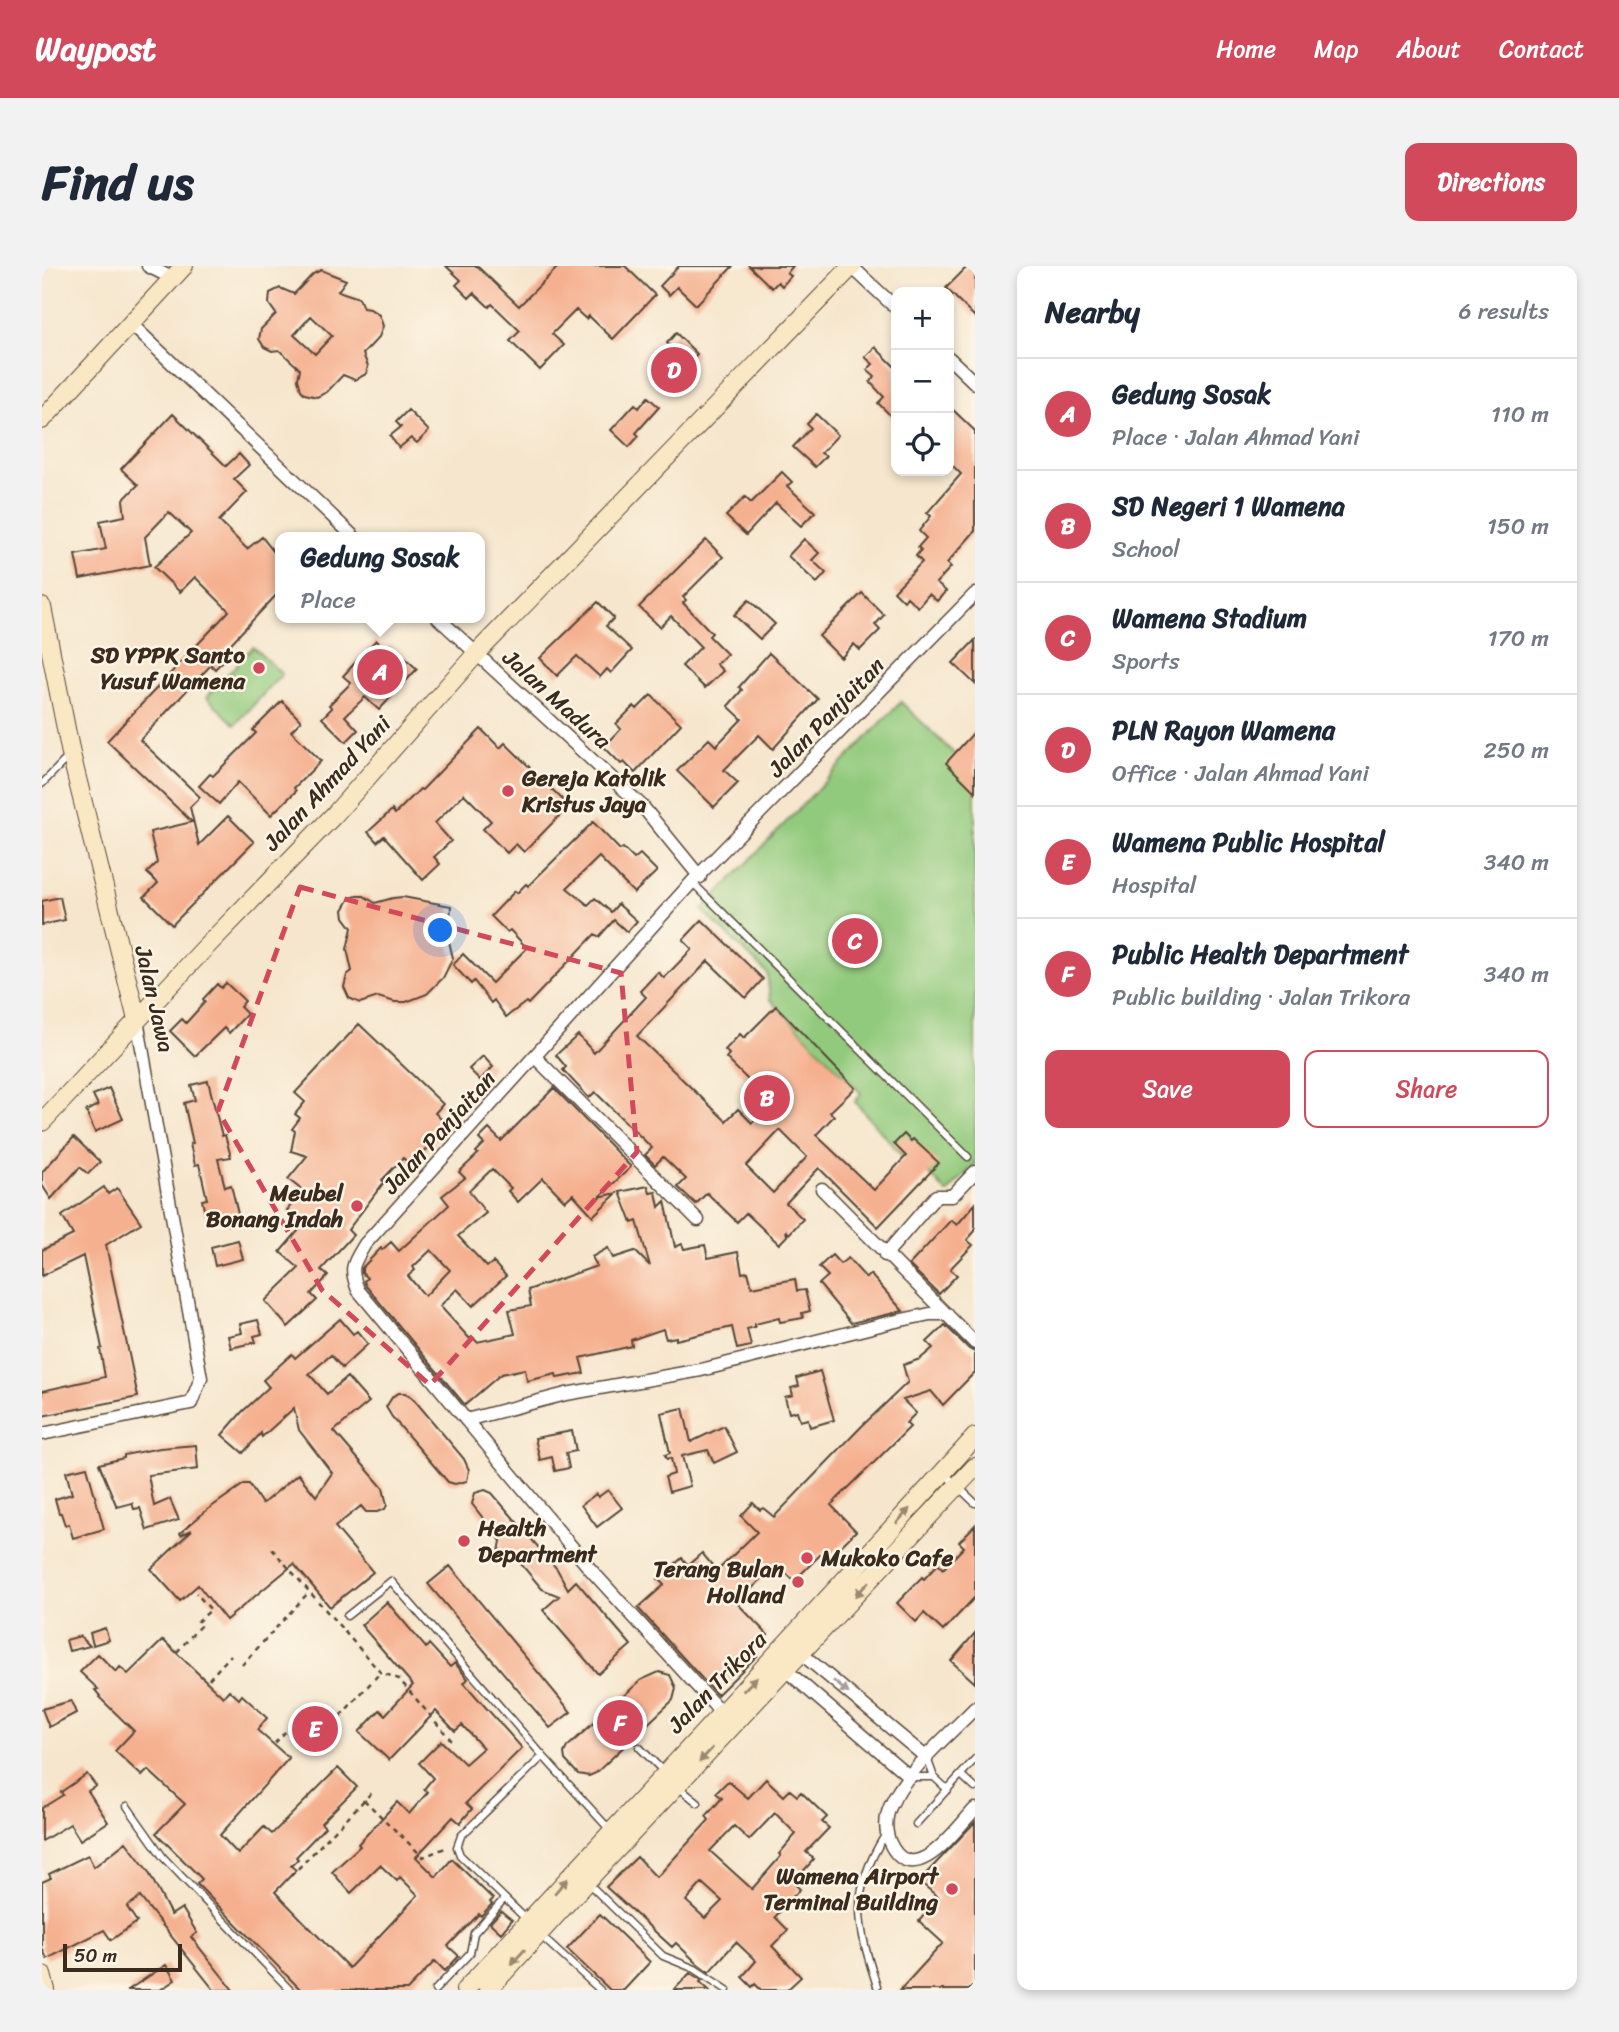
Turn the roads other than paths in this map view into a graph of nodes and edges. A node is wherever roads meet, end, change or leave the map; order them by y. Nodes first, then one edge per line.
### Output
1 (148, 266) edge
2 (852, 266) edge
3 (178, 272) edge
4 (891, 304) edge
5 (130, 323) junction
6 (954, 363) edge
7 (975, 383) edge
8 (42, 420) edge
9 (349, 532) edge
10 (975, 594) edge
11 (42, 607) edge
12 (443, 623) edge
13 (476, 654) junction
14 (71, 754) junction
15 (42, 784) edge
16 (696, 880) junction
17 (137, 1020) junction
18 (535, 1057) junction
19 (42, 1122) edge
20 (968, 1157) dead end
21 (975, 1172) edge
22 (822, 1189) dead end
23 (698, 1220) dead end
24 (886, 1255) junction
25 (947, 1314) junction
26 (975, 1343) edge
27 (466, 1420) junction
28 (42, 1434) edge
29 (975, 1437) edge
30 (975, 1467) edge
31 (943, 1472) junction
32 (958, 1487) junction
33 (975, 1503) edge
34 (347, 1616) dead end
35 (795, 1648) junction
36 (780, 1664) junction
37 (975, 1708) edge
38 (728, 1720) junction
39 (639, 1747) dead end
40 (543, 1756) junction
41 (927, 1758) junction
42 (975, 1759) edge
43 (664, 1773) junction
44 (961, 1774) junction
45 (910, 1777) junction
46 (934, 1777) junction
47 (677, 1786) junction
48 (975, 1788) edge
49 (948, 1790) junction
50 (698, 1803) dead end
51 (127, 1806) dead end
52 (975, 1809) edge
53 (916, 1824) dead end
54 (886, 1833) junction
55 (618, 1837) junction
56 (586, 1882) junction
57 (504, 1899) junction
58 (534, 1928) junction
59 (42, 1975) edge
60 (877, 1986) dead end
61 (46, 1990) edge
62 (290, 1990) edge
63 (435, 1990) edge
64 (465, 1990) edge
65 (488, 1990) edge
66 (600, 1990) edge
67 (727, 1990) edge

1 - 3 street
2 - 4 street
2 - 13 main road, Jalan Ahmad Yani
3 - 5 main road
5 - 8 main road
5 - 9 street
6 - 7 street
10 - 16 street, Jalan Panjaitan
11 - 14 main road, Jalan Jawa
12 - 13 street, Jalan Madura
13 - 16 street, Jalan Madura
13 - 17 main road, Jalan Ahmad Yani
14 - 15 lane
14 - 17 main road, Jalan Jawa
16 - 18 street, Jalan Panjaitan
16 - 20 lane
17 - 19 main road, Jalan Ahmad Yani
17 - 28 street, Jalan Jawa
18 - 23 street
18 - 27 street, Jalan Panjaitan
21 - 24 street
22 - 24 street
24 - 25 street
25 - 26 street
25 - 27 street
27 - 38 street, Jalan Panjaitan
29 - 31 main road, Jalan Trikora
30 - 32 main road, Jalan Trikora
31 - 32 lane
35 -> 31 main road, Jalan Trikora
32 - 33 lane
32 -> 35 main road, Jalan Trikora
34 - 40 lane
35 - 36 main road, Jalan Trikora
35 -> 41 street
36 - 38 main road, Jalan Trikora
36 - 45 street
37 - 41 street
38 - 43 main road, Jalan Trikora
38 -> 47 main road, Jalan Trikora
39 - 43 lane
40 - 55 lane
40 - 57 lane
41 - 45 street
41 - 46 lane
42 - 44 lane
43 - 47 lane
43 - 55 main road, Jalan Trikora
44 - 48 lane
44 - 49 lane
45 - 46 lane
45 - 54 street
46 - 49 lane
47 - 50 lane
47 - 55 main road, Jalan Trikora
49 - 53 lane
51 - 62 lane
52 - 54 street
54 - 60 lane
55 - 56 main road, Jalan Trikora
58 -> 55 main road, Jalan Trikora
56 - 58 main road, Jalan Trikora
56 - 67 lane
57 - 58 lane
57 - 63 lane
58 - 64 main road, Jalan Trikora
58 -> 65 main road, Jalan Trikora
58 - 66 lane
59 - 61 main road

